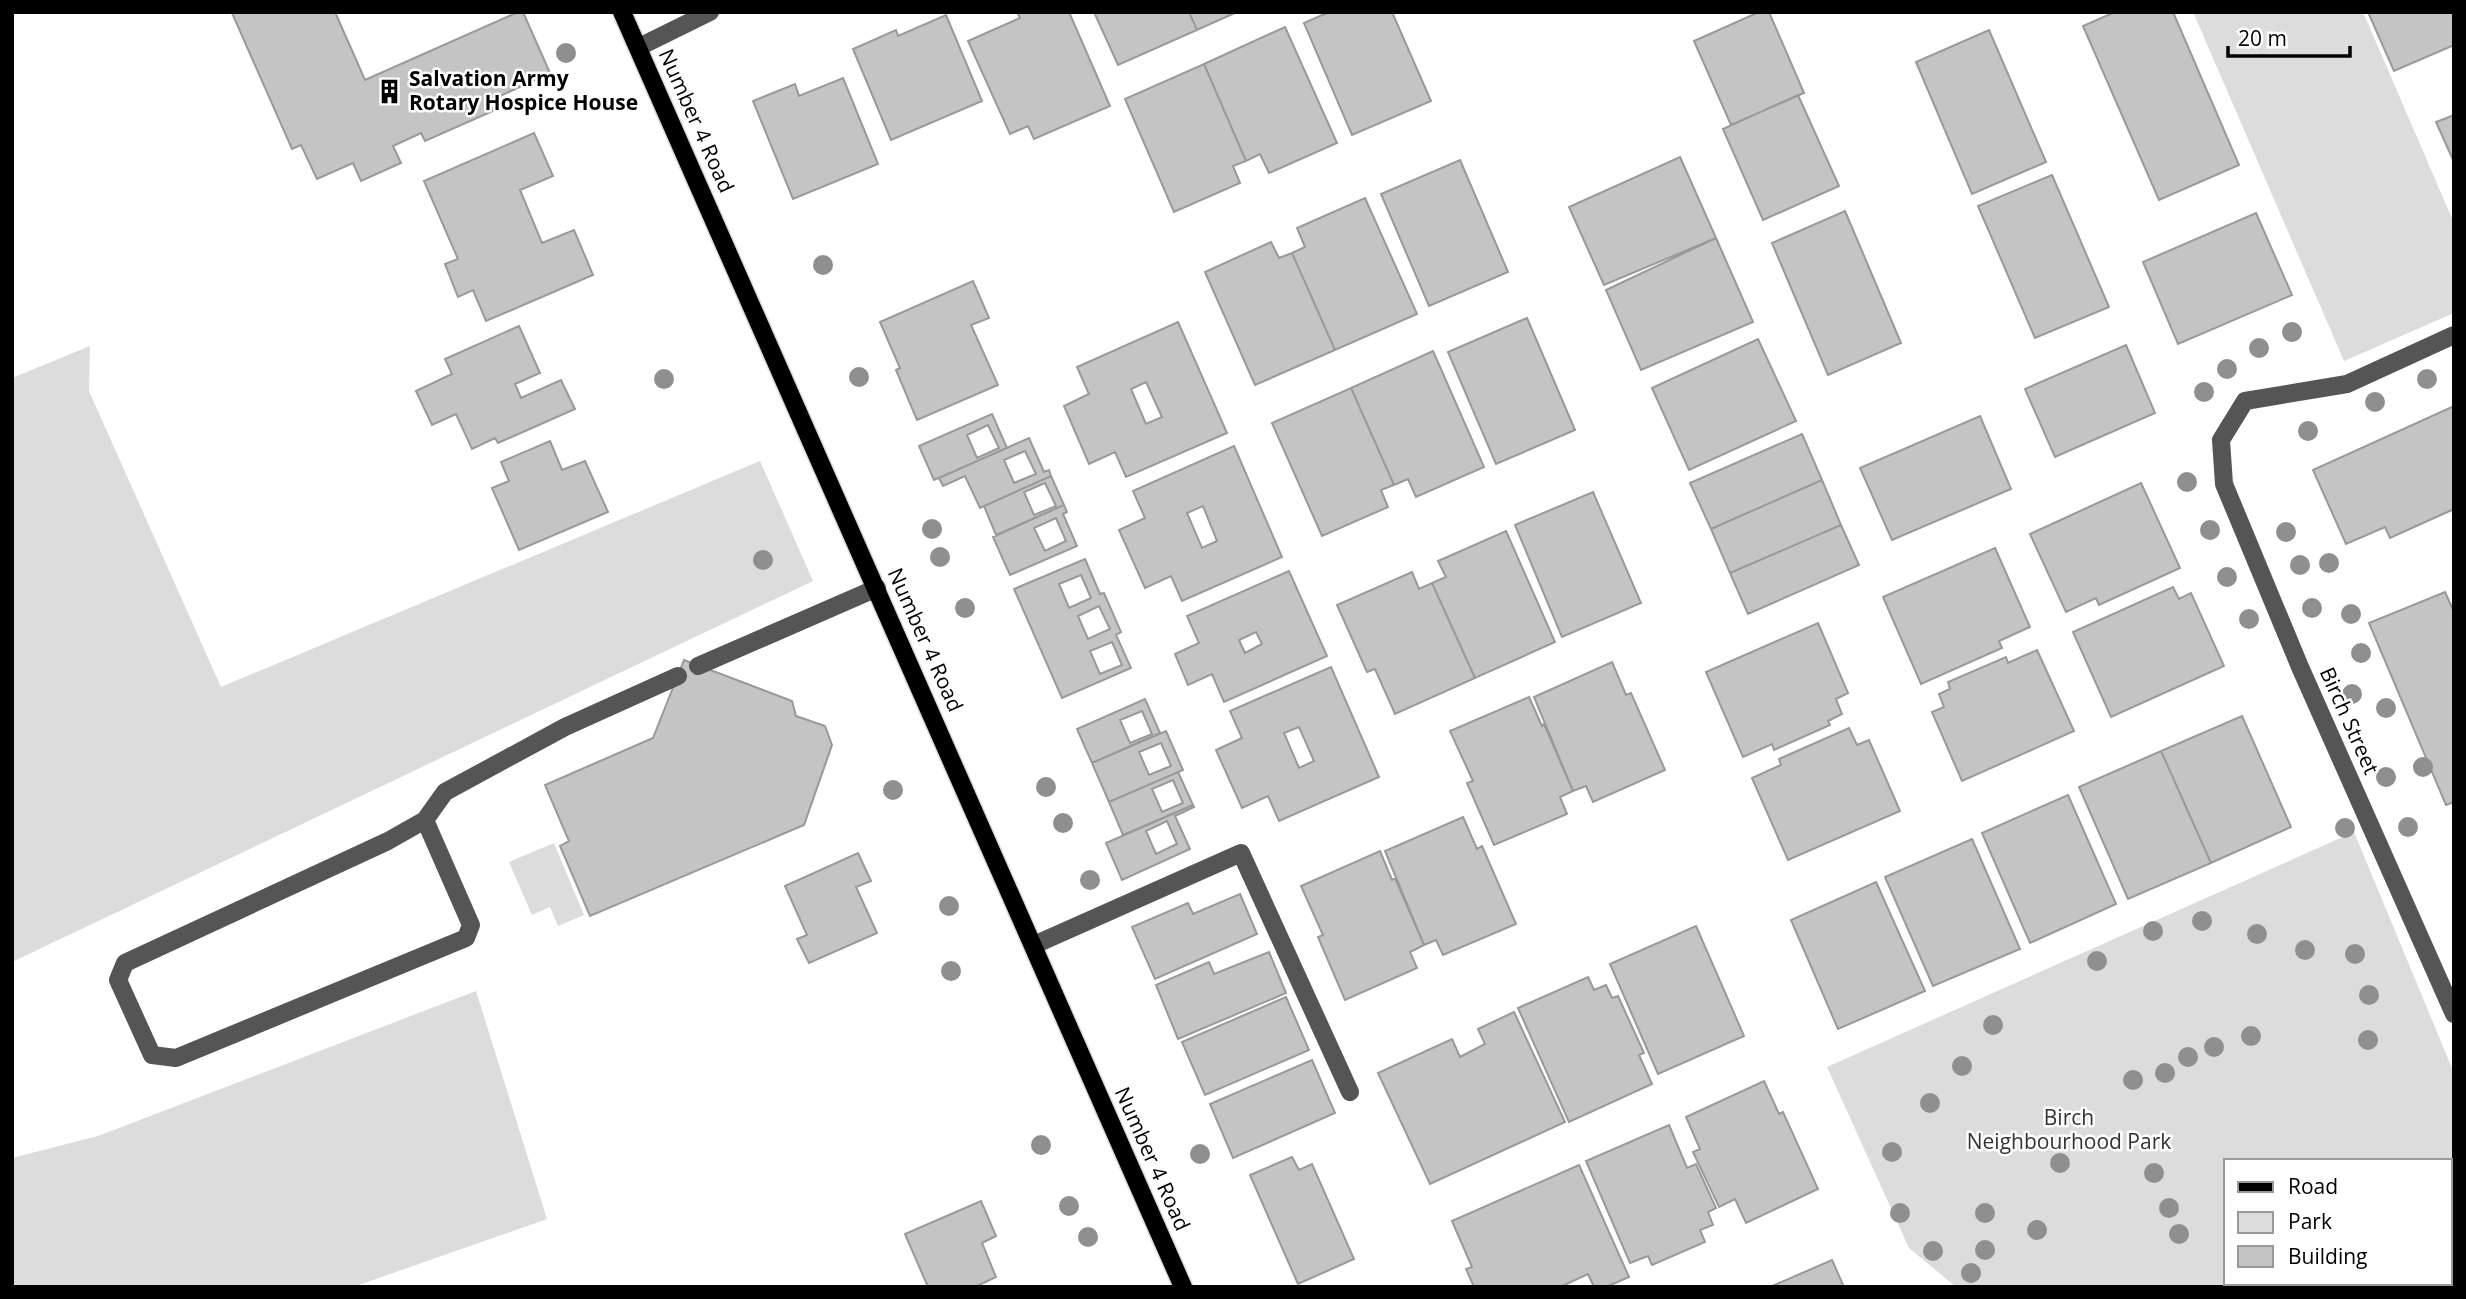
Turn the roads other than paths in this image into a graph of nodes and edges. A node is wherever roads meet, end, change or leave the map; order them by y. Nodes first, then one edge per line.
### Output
1 (622, 12) edge
2 (710, 12) edge
3 (639, 47) junction
4 (2454, 335) edge
5 (877, 588) junction
6 (698, 666) dead end
7 (678, 676) dead end
8 (425, 820) junction
9 (1034, 945) junction
10 (2454, 1014) edge
11 (1350, 1092) dead end
12 (1184, 1287) edge

1 - 3 main road, Number 4 Road
2 - 3 street
3 - 5 main road, Number 4 Road
4 - 10 street, Birch Street
5 - 6 street
5 - 9 main road, Number 4 Road
7 - 8 street
8 - 8 street
9 - 11 street
9 - 12 main road, Number 4 Road

